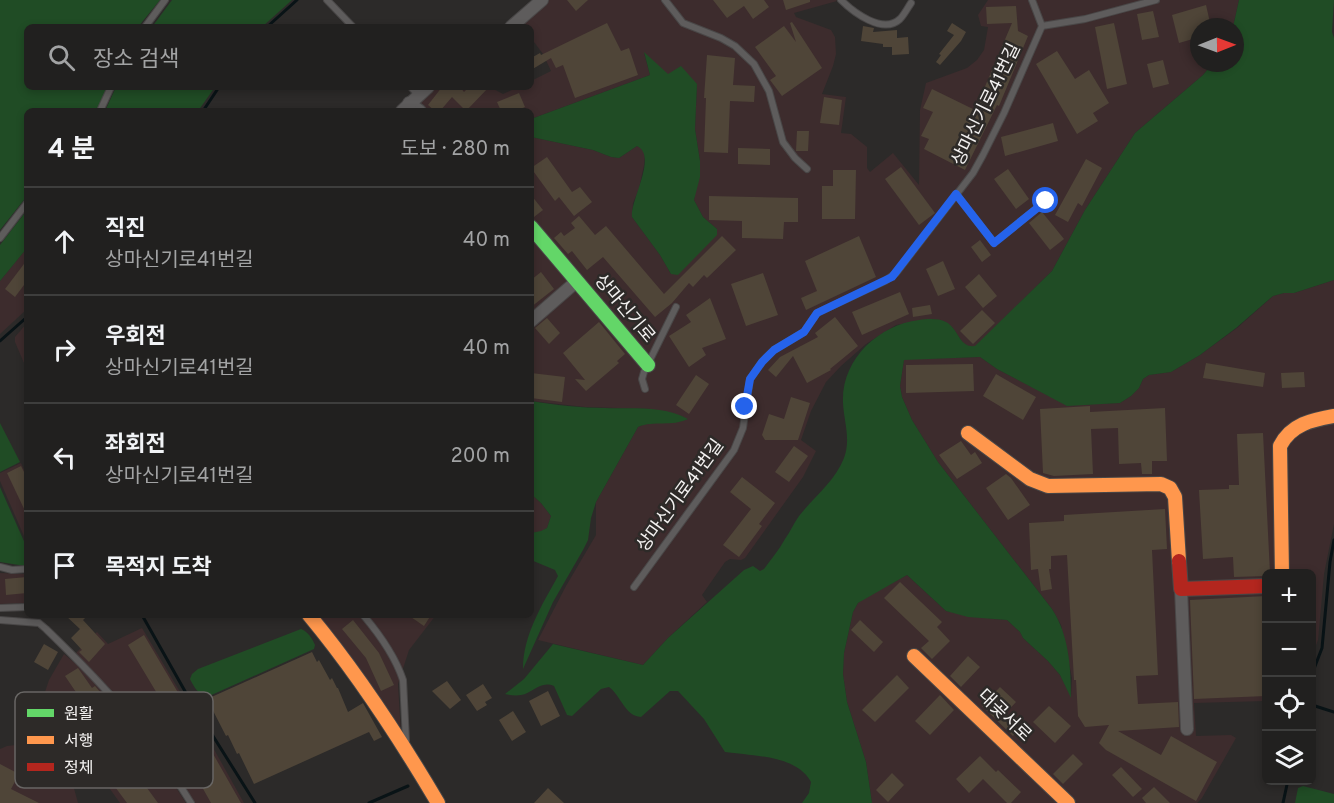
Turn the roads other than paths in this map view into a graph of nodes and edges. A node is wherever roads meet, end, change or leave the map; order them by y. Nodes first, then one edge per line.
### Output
1 (165, 0) edge
2 (327, 0) edge
3 (542, 0) edge
4 (665, 0) edge
5 (841, 0) edge
6 (1032, 0) edge
7 (1156, 0) edge
8 (910, 3) dead end
9 (147, 24) edge
10 (350, 24) edge
11 (514, 24) edge
12 (1042, 26) junction
13 (110, 90) edge
14 (101, 108) edge
15 (807, 169) dead end
16 (956, 194) junction
17 (1046, 201) dead end
18 (24, 207) edge
19 (534, 230) edge
20 (0, 237) edge
21 (578, 280) junction
22 (676, 307) dead end
23 (534, 318) edge
24 (648, 365) junction
25 (645, 389) dead end
26 (1334, 416) edge
27 (969, 434) dead end
28 (0, 567) edge
29 (24, 569) edge
30 (1282, 569) edge
31 (1262, 586) edge
32 (634, 587) dead end
33 (1180, 589) junction
34 (24, 607) edge
35 (0, 608) edge
36 (311, 618) edge
37 (365, 618) edge
38 (0, 620) edge
39 (914, 656) dead end
40 (109, 692) edge
41 (1187, 729) dead end
42 (406, 748) junction
43 (181, 788) edge
44 (191, 803) edge
45 (438, 803) edge
46 (1068, 803) edge

1 - 9 lane
2 - 10 lane
3 - 11 street
4 - 15 lane
5 - 8 lane
6 - 12 lane
7 - 12 lane
12 - 16 lane, 상마신기로41번길
13 - 14 lane
16 - 17 lane, 상마신기로41번길
16 - 32 lane, 상마신기로41번길
18 - 20 lane
19 - 21 street, 상마신기로
21 - 23 street
21 - 24 street, 상마신기로
22 - 24 lane, 상마신기로
24 - 25 lane
26 - 30 street
27 - 33 street
28 - 29 lane
31 - 33 street
33 - 41 street
34 - 35 lane
36 - 42 street
37 - 42 lane
38 - 40 lane
39 - 46 street, 대곶서로
42 - 45 street
43 - 44 lane

